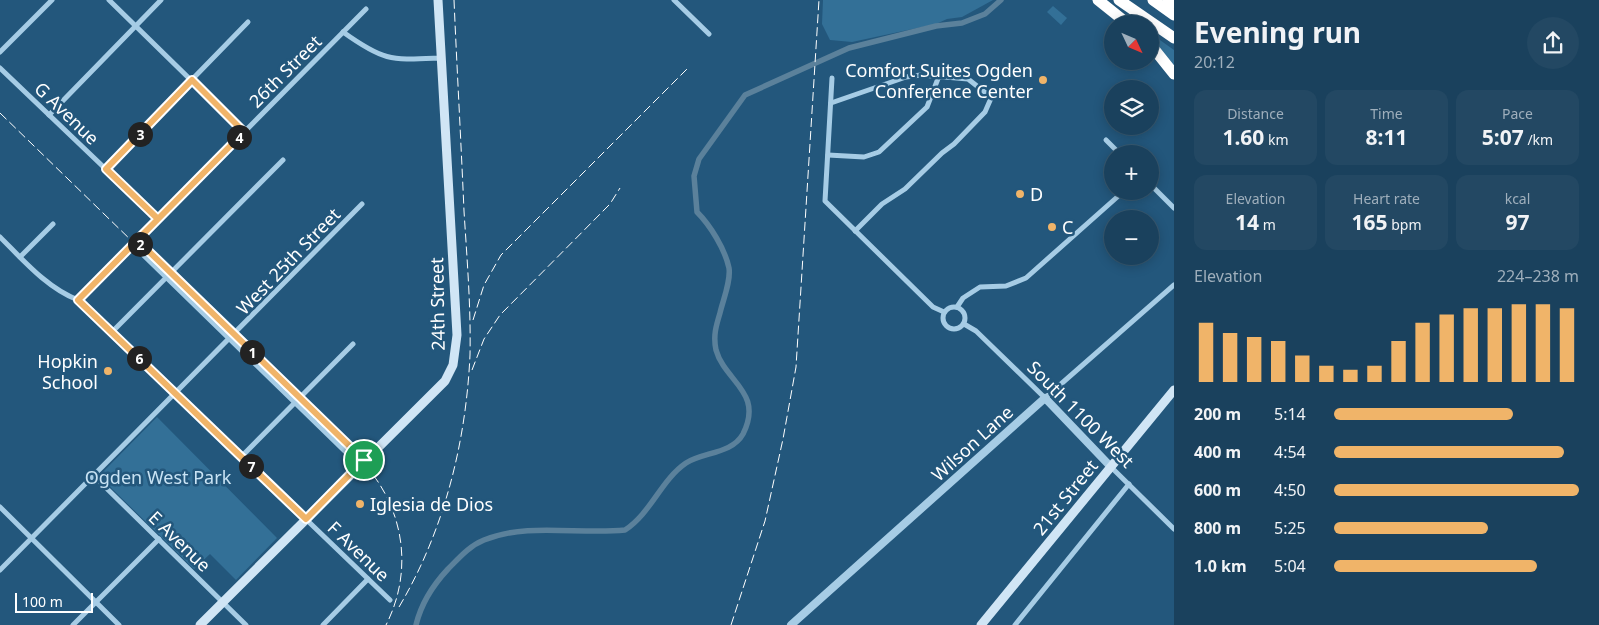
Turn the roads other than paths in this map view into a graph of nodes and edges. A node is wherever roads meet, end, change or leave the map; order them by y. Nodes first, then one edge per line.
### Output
1 (52, 0) edge
2 (109, 0) edge
3 (161, 0) edge
4 (438, 0) edge
5 (674, 0) edge
6 (1098, 0) edge
7 (1119, 0) edge
8 (1152, 0) edge
9 (1168, 0) edge
10 (1174, 3) edge
11 (366, 9) dead end
12 (1117, 15) edge
13 (1174, 15) edge
14 (248, 22) dead end
15 (136, 26) junction
16 (343, 32) junction
17 (709, 34) dead end
18 (1174, 38) edge
19 (0, 52) edge
20 (1159, 55) edge
21 (441, 58) junction
22 (0, 68) edge
23 (1174, 74) edge
24 (939, 76) junction
25 (832, 78) dead end
26 (192, 80) junction
27 (995, 89) dead end
28 (991, 96) junction
29 (831, 103) junction
30 (49, 115) junction
31 (244, 132) junction
32 (1106, 140) dead end
33 (1111, 145) edge
34 (828, 155) junction
35 (283, 160) dead end
36 (106, 169) junction
37 (1159, 193) edge
38 (1114, 200) edge
39 (362, 204) dead end
40 (1174, 208) edge
41 (158, 219) junction
42 (54, 224) dead end
43 (855, 231) junction
44 (0, 237) edge
45 (135, 243) junction
46 (20, 257) junction
47 (168, 276) junction
48 (1174, 285) edge
49 (78, 300) junction
50 (957, 307) junction
51 (944, 312) junction
52 (964, 324) junction
53 (112, 332) junction
54 (232, 338) junction
55 (353, 344) dead end
56 (1174, 390) edge
57 (176, 393) junction
58 (1045, 398) junction
59 (297, 400) junction
60 (242, 457) junction
61 (362, 463) junction
62 (1111, 466) junction
63 (94, 476) junction
64 (1129, 484) junction
65 (0, 507) edge
66 (306, 519) junction
67 (1174, 529) edge
68 (32, 538) junction
69 (159, 539) junction
70 (0, 570) edge
71 (368, 579) junction
72 (390, 600) dead end
73 (96, 602) junction
74 (223, 602) junction
75 (73, 625) edge
76 (120, 625) edge
77 (200, 625) edge
78 (246, 625) edge
79 (323, 625) edge
80 (791, 625) edge
81 (981, 625) edge
82 (1014, 625) edge

1 - 19 street
2 - 15 street
3 - 15 street
4 - 21 main road, 24th Street
5 - 17 street
6 - 12 highway
7 - 18 highway
8 - 13 highway
9 - 10 highway
11 - 16 street, 26th Street
14 - 26 street
15 - 26 street
15 - 30 street
16 - 21 street, 26th Street
16 - 31 street, 26th Street
20 - 23 highway
21 - 61 main road, 24th Street
22 - 30 street, G Avenue
24 - 28 street
24 - 29 street
24 - 34 street
25 - 29 street
26 - 31 street
26 - 36 street
27 - 28 street
28 - 43 street
29 - 34 street
30 - 36 street, G Avenue
31 - 41 street, 26th Street
32 - 33 street
34 - 43 street
35 - 47 street
36 - 41 street, G Avenue
37 - 40 street
38 - 50 street
39 - 54 street, West 25th Street
41 - 45 street, 26th Street
42 - 46 street
43 - 51 street
44 - 46 street, F Avenue
45 - 47 street
45 - 49 street, 26th Street
46 - 49 street, F Avenue
47 - 53 street
47 - 54 street
48 - 58 street, Wilson Lane
49 - 53 street, F Avenue
50 - 51 street
50 - 52 street
51 - 52 street
52 - 58 street, South 1100 West
53 - 57 street, F Avenue
54 - 57 street, West 25th Street
54 - 59 street
55 - 59 street
56 - 62 main road, 21st Street
57 - 60 street, F Avenue
57 - 63 street, West 25th Street
58 - 62 street, South 1100 West
58 - 80 street, Wilson Lane
59 - 60 street
59 - 61 street
60 - 66 street, F Avenue
61 - 66 main road, 24th Street
62 - 64 street, South 1100 West
62 - 81 main road, 21st Street
63 - 68 street, West 25th Street
63 - 69 street, E Avenue
64 - 67 street, South 1100 West
64 - 82 street
65 - 68 street
66 - 71 street, F Avenue
66 - 74 main road, 24th Street
68 - 70 street, West 25th Street
68 - 73 street
69 - 73 street
69 - 74 street, E Avenue
71 - 72 street, F Avenue
71 - 79 street
73 - 75 street
73 - 76 street
74 - 77 main road, 24th Street
74 - 78 street, E Avenue

